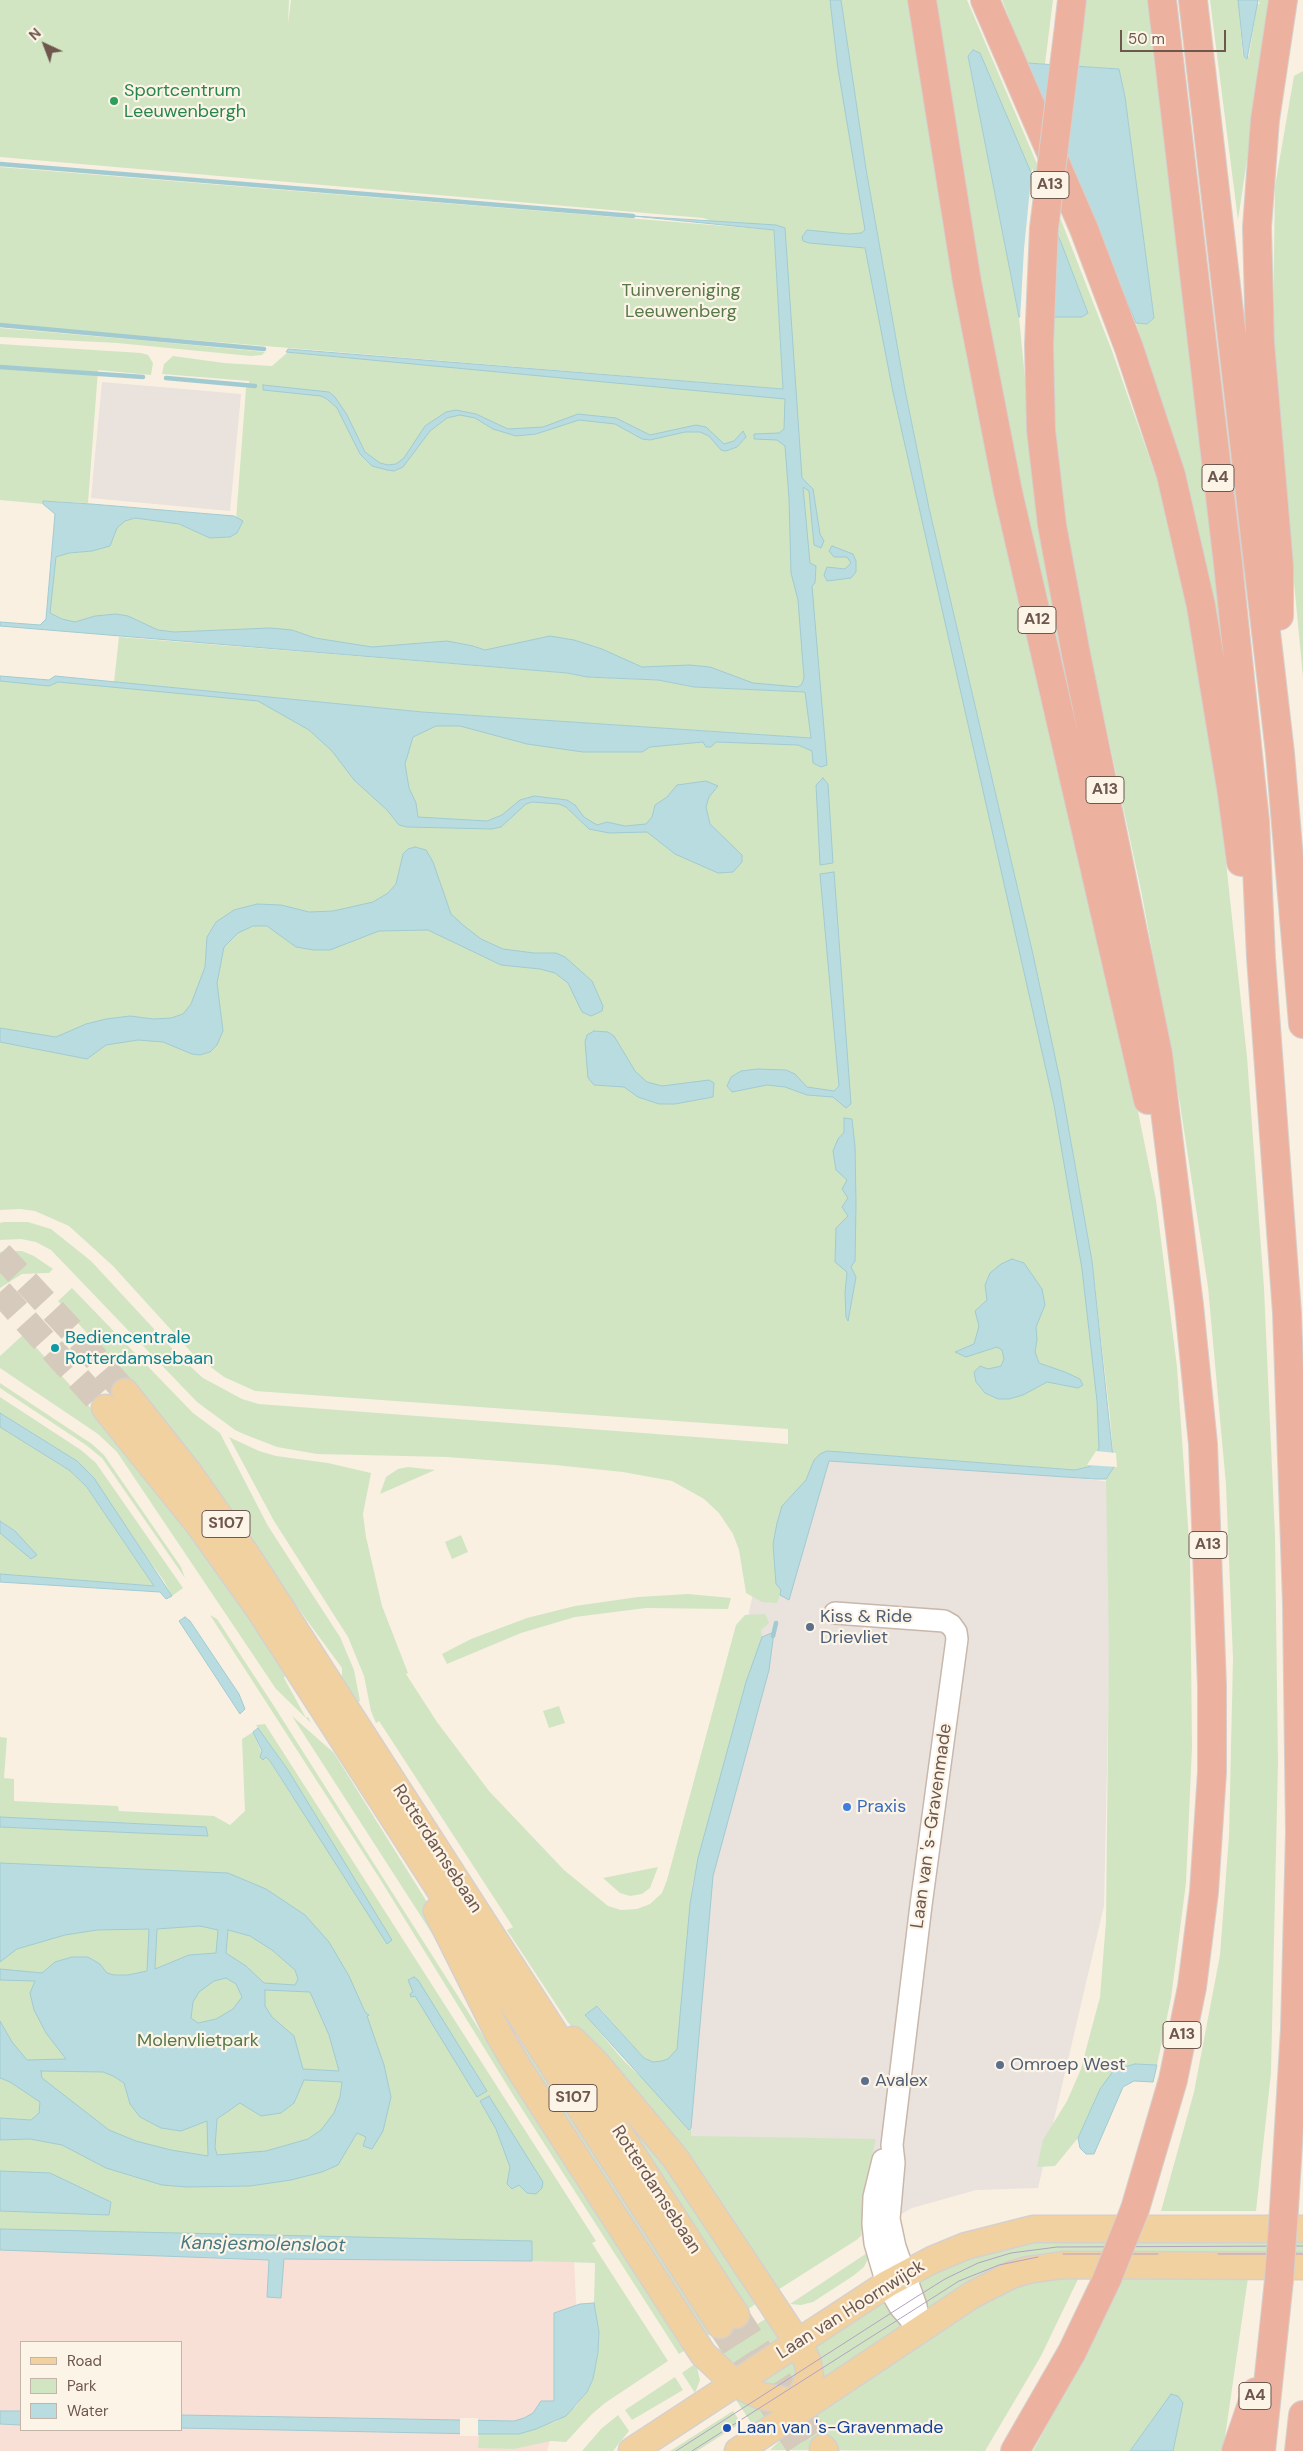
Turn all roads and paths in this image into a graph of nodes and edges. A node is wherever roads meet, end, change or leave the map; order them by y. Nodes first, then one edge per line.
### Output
1 (922, 0) edge
2 (985, 0) edge
3 (1162, 0) edge
4 (1193, 0) edge
5 (1283, 0) edge
6 (1070, 13) edge
7 (1280, 753) junction
8 (1261, 958) junction
9 (1303, 1024) edge
10 (1180, 1235) junction
11 (126, 1392) tunnel mouth
12 (105, 1408) tunnel mouth
13 (835, 1613) dead end
14 (427, 1869) junction
15 (539, 2007) junction
16 (1303, 2229) edge
17 (1303, 2266) edge
18 (895, 2279) junction
19 (920, 2331) junction
20 (1273, 2341) junction
21 (798, 2343) junction
22 (703, 2354) junction
23 (734, 2384) junction
24 (804, 2404) junction
25 (699, 2406) junction
26 (1303, 2415) edge
27 (632, 2451) edge
28 (738, 2451) edge
29 (1015, 2451) edge
30 (1236, 2451) edge
31 (1261, 2451) edge
32 (1299, 2451) edge

1 - 10 highway, A12
2 - 8 highway
3 - 8 highway, A4
4 - 7 highway, A4
5 - 7 highway, A4
6 - 10 highway, A13, bridge
7 - 9 highway, A4
8 - 20 highway, A4, bridge
10 - 29 highway, A13, bridge
11 - 15 main road, Rotterdamsebaan / S107
12 - 14 main road, Rotterdamsebaan / S107
13 - 18 street, Laan van 's-Gravenmade
14 - 15 main road, Rotterdamsebaan / S107
14 - 22 main road, S107
15 - 21 main road, S107
16 - 18 main road, Laan van Hoornwijck
17 - 19 main road
18 - 19 street, Laan van 's-Gravenmade
18 - 21 main road, Laan van Hoornwijck
19 - 24 main road
20 - 30 highway, A4
20 - 31 highway, A4
21 - 23 main road, Laan van Hoornwijck
21 - 24 main road, S107
22 - 23 main road, S107
22 - 25 main road, S107
23 - 24 main road, S107
23 - 25 main road, Laan van Hoornwijck
24 - 28 main road
25 - 27 main road, Laan van Hoornwijck
26 - 32 highway

